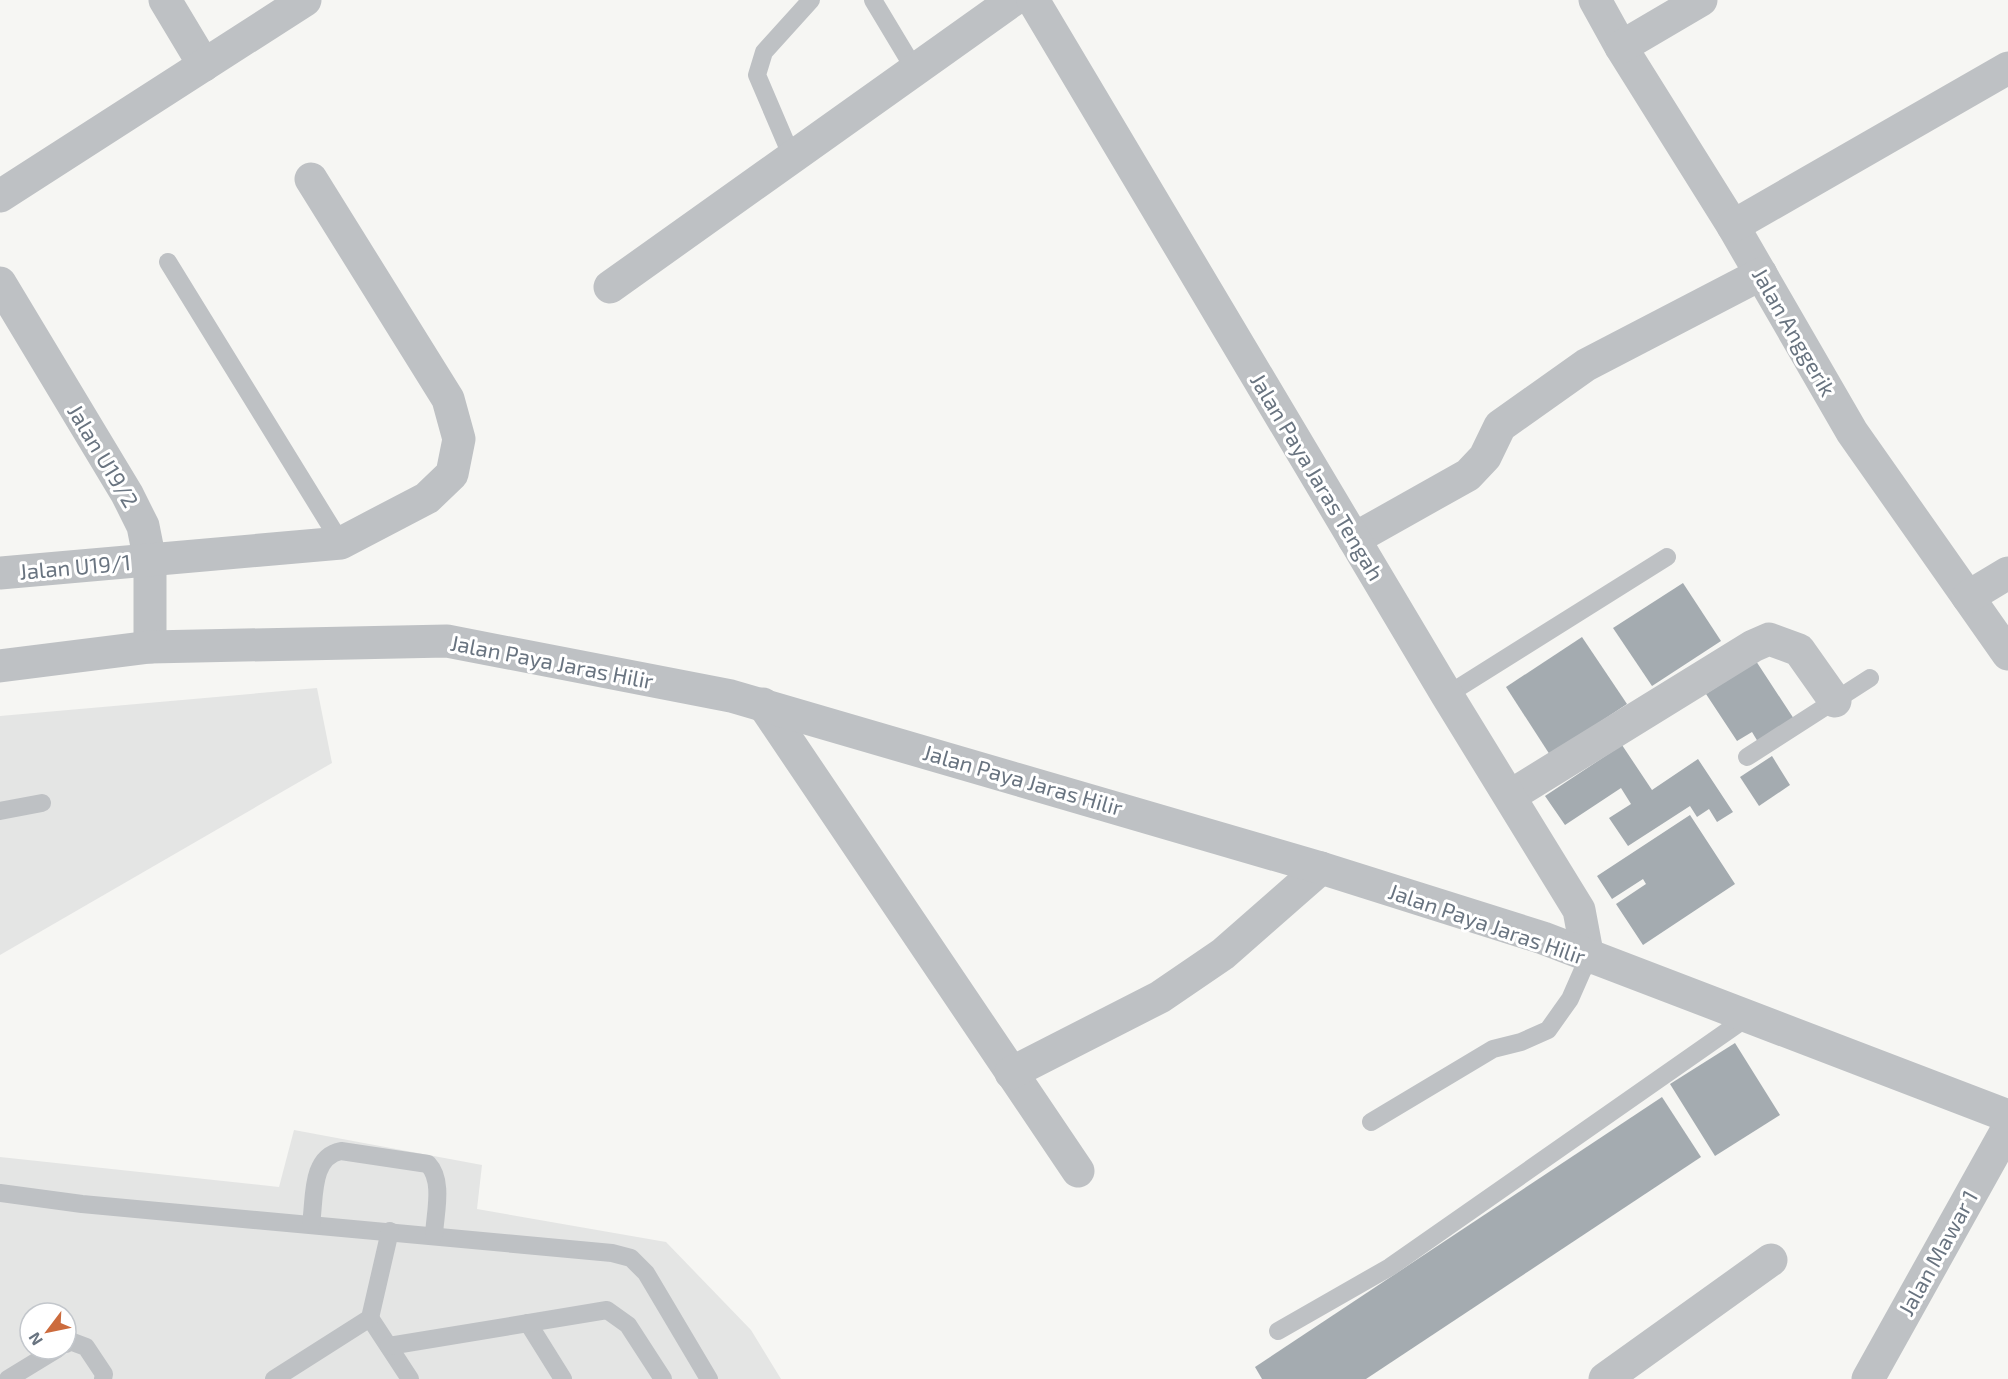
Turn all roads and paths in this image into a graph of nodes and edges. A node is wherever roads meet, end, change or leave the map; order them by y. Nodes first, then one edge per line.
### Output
1 (165, 0) edge
2 (305, 0) edge
3 (811, 0) edge
4 (873, 0) edge
5 (1013, 0) edge
6 (1033, 0) edge
7 (1595, 0) edge
8 (1701, 0) edge
9 (1621, 47) junction
10 (204, 64) junction
11 (2008, 68) edge
12 (915, 70) junction
13 (792, 157) junction
14 (311, 179) dead end
15 (0, 196) edge
16 (1733, 226) junction
17 (168, 262) dead end
18 (1761, 274) junction
19 (610, 287) dead end
20 (4, 297) edge
21 (1354, 539) junction
22 (341, 543) junction
23 (1667, 557) dead end
24 (150, 561) junction
25 (0, 573) edge
26 (2008, 573) edge
27 (1968, 597) junction
28 (150, 647) junction
29 (2008, 654) edge
30 (0, 666) edge
31 (1870, 678) dead end
32 (1447, 696) junction
33 (1835, 701) junction
34 (763, 704) junction
35 (1747, 757) dead end
36 (1510, 795) junction
37 (42, 803) dead end
38 (0, 811) edge
39 (1321, 868) junction
40 (1588, 958) junction
41 (1749, 1016) junction
42 (1011, 1073) junction
43 (2008, 1116) edge
44 (1371, 1122) dead end
45 (2008, 1128) edge
46 (1078, 1171) dead end
47 (0, 1192) edge
48 (311, 1224) junction
49 (390, 1231) junction
50 (434, 1235) junction
51 (1771, 1260) dead end
52 (370, 1318) junction
53 (528, 1323) junction
54 (1278, 1331) dead end
55 (78, 1344) edge
56 (389, 1347) junction
57 (37, 1361) edge
58 (8, 1379) edge
59 (103, 1379) edge
60 (274, 1379) edge
61 (410, 1379) edge
62 (563, 1379) edge
63 (663, 1379) edge
64 (709, 1379) edge
65 (1605, 1379) edge
66 (1868, 1379) edge

1 - 10 street
2 - 10 street
3 - 13 lane
4 - 12 lane
5 - 12 street
6 - 21 street, Jalan Paya Jaras Tengah
7 - 9 street, Jalan Anggerik
8 - 9 street
9 - 16 street, Jalan Anggerik
10 - 15 street
11 - 16 street
12 - 13 street
13 - 19 street
14 - 22 street
16 - 18 street, Jalan Anggerik
17 - 22 lane
18 - 21 street
18 - 27 street, Jalan Anggerik
20 - 24 street, Jalan U19/2
21 - 32 street, Jalan Paya Jaras Tengah
22 - 24 street, Jalan U19/1
23 - 32 lane
24 - 25 street, Jalan U19/1
24 - 28 street, Jalan U19/2
26 - 27 street
27 - 29 street, Jalan Anggerik
28 - 30 street, Jalan Paya Jaras Hilir
28 - 34 street, Jalan Paya Jaras Hilir
31 - 33 lane
32 - 36 street, Jalan Paya Jaras Tengah
33 - 35 lane
33 - 36 street
34 - 39 street, Jalan Paya Jaras Hilir
34 - 42 street
36 - 40 street, Jalan Paya Jaras Tengah
37 - 38 lane
39 - 40 street, Jalan Paya Jaras Hilir
39 - 42 street
40 - 41 street, Jalan Paya Jaras Hilir
40 - 44 lane
41 - 43 street, Jalan Paya Jaras Hilir
41 - 54 lane
42 - 46 street
45 - 66 street, Jalan Mawar 1
47 - 48 lane
48 - 49 lane
48 - 50 lane
49 - 50 lane
49 - 52 lane
50 - 64 lane
51 - 65 street
52 - 56 lane
52 - 60 lane
53 - 56 lane
53 - 62 lane
53 - 63 lane
55 - 59 lane
56 - 61 lane
57 - 58 lane

